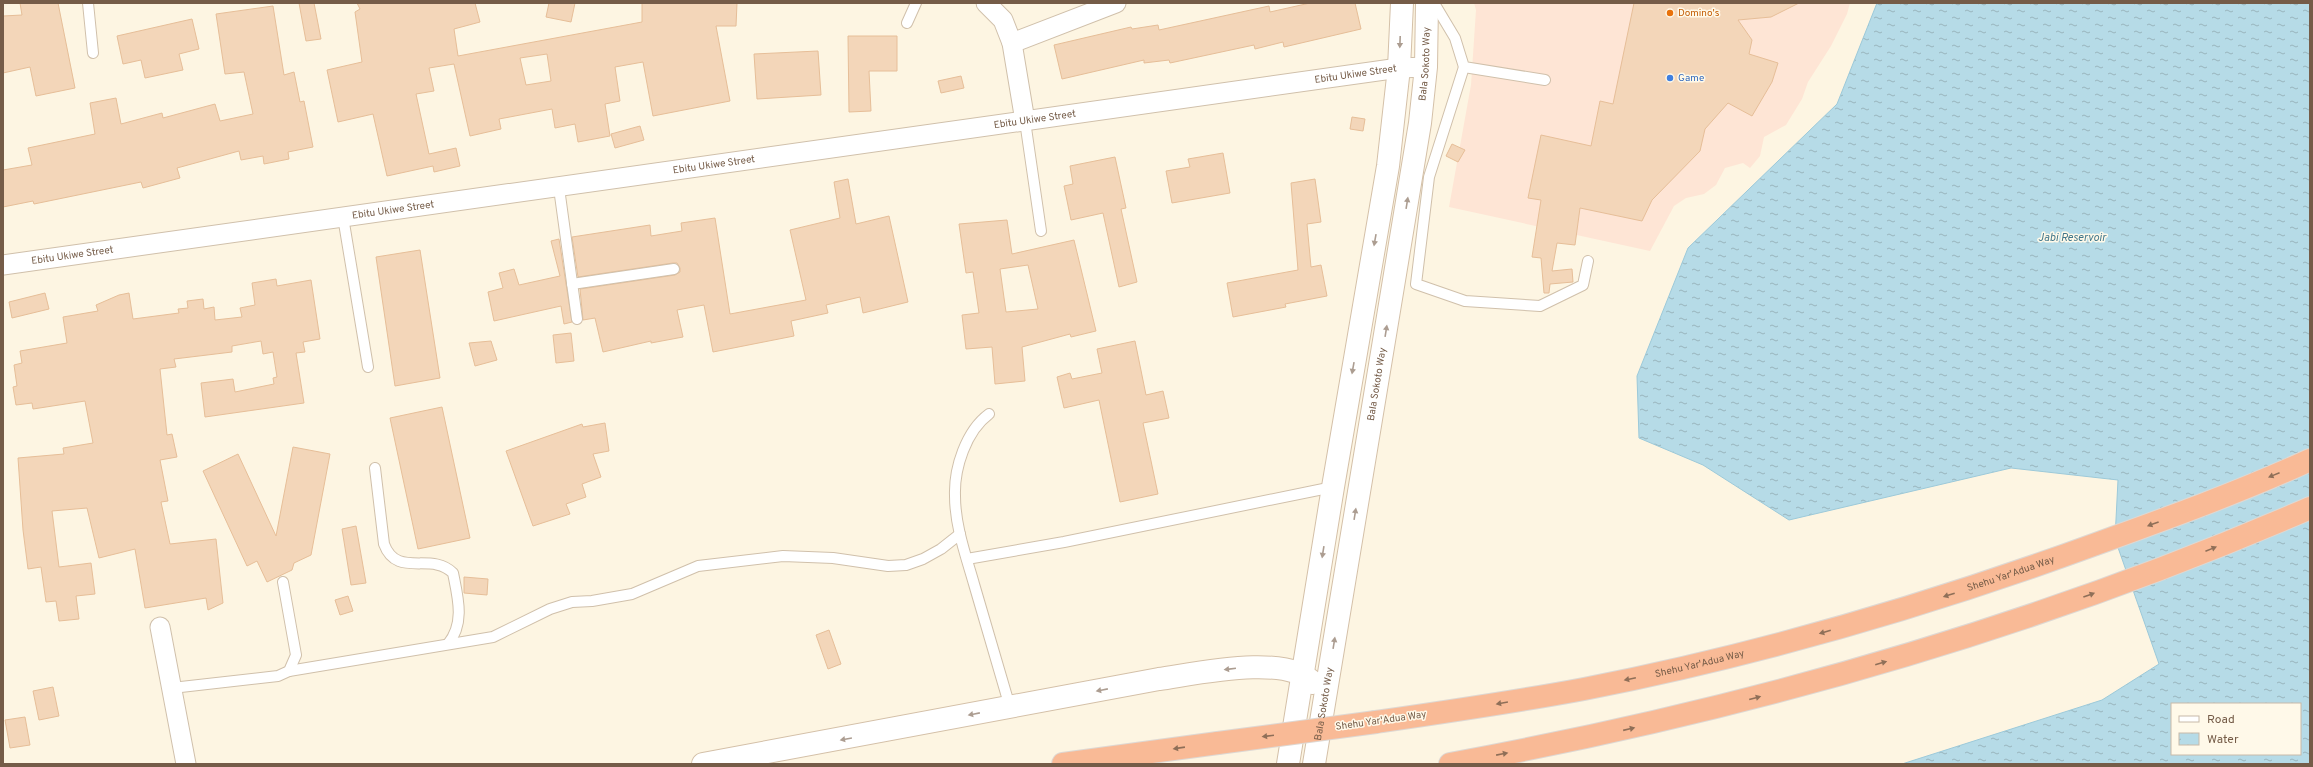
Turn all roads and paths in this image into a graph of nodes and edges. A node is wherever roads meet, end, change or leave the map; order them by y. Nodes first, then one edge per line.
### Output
1 (88, 3) edge
2 (916, 3) edge
3 (986, 3) edge
4 (1116, 3) edge
5 (1402, 3) edge
6 (1427, 3) edge
7 (1434, 3) edge
8 (907, 22) dead end
9 (1012, 44) junction
10 (94, 53) dead end
11 (1426, 67) junction
12 (1464, 67) junction
13 (1399, 68) junction
14 (1545, 80) dead end
15 (1025, 121) junction
16 (559, 188) junction
17 (343, 217) junction
18 (1041, 231) dead end
19 (1588, 261) dead end
20 (3, 265) edge
21 (674, 269) dead end
22 (572, 284) junction
23 (1405, 284) junction
24 (577, 319) dead end
25 (368, 367) dead end
26 (989, 414) dead end
27 (2310, 460) edge
28 (375, 468) dead end
29 (1333, 487) junction
30 (2310, 508) edge
31 (960, 534) junction
32 (967, 559) junction
33 (283, 582) dead end
34 (160, 627) dead end
35 (1309, 641) junction
36 (448, 644) junction
37 (1269, 666) junction
38 (289, 671) junction
39 (1302, 675) junction
40 (172, 688) junction
41 (1010, 707) junction
42 (1322, 713) junction
43 (186, 764) edge
44 (703, 764) edge
45 (1063, 764) edge
46 (1288, 764) edge
47 (1314, 764) edge
48 (1450, 764) edge

1 - 10 lane
2 - 8 lane
3 - 9 street
4 - 9 street
5 -> 13 street
6 - 11 street, Bala Sokoto Way
7 - 12 lane
9 - 15 street
11 - 13 street, Ebitu Ukiwe Street
23 -> 11 street, Bala Sokoto Way
12 - 14 lane
12 - 23 lane
13 - 15 street, Ebitu Ukiwe Street
13 -> 29 street
15 - 16 street, Ebitu Ukiwe Street
15 - 18 lane
16 - 17 street, Ebitu Ukiwe Street
16 - 22 lane
17 - 20 street, Ebitu Ukiwe Street
17 - 25 lane
19 - 23 lane
21 - 22 lane
22 - 24 lane
42 -> 23 street, Bala Sokoto Way
26 - 31 lane
27 -> 45 highway, Shehu Yar'Adua Way, bridge
28 - 36 lane
29 - 32 lane
29 -> 35 street
48 -> 30 highway
31 - 32 lane
31 - 36 lane
32 - 41 lane
33 - 38 lane
34 - 40 street
35 - 37 street
35 - 39 street
36 - 38 lane
37 - 39 street
37 -> 41 street
38 - 40 lane
39 - 42 street
39 - 46 street
40 - 43 street
41 -> 44 street
42 - 47 street, Bala Sokoto Way

